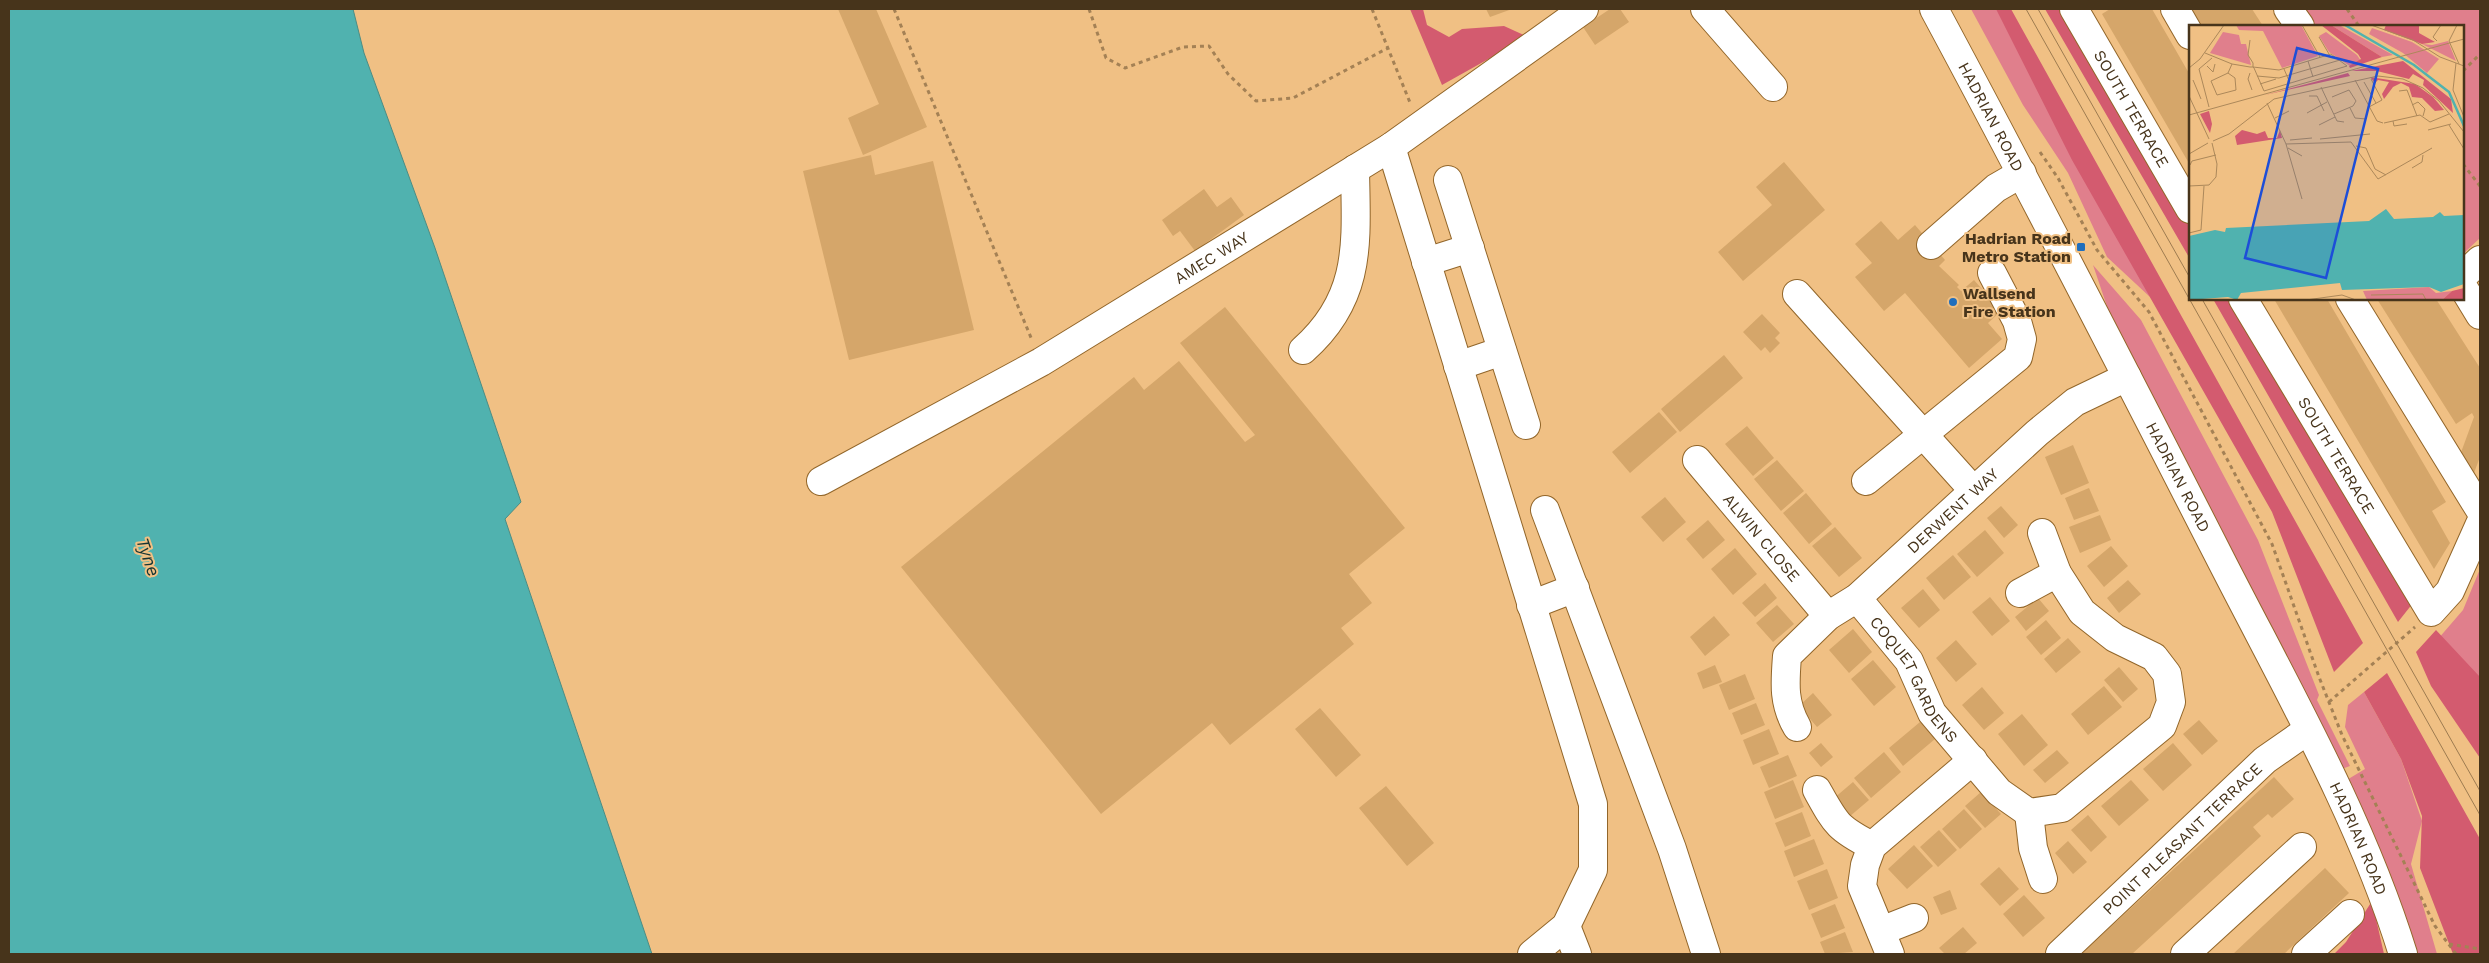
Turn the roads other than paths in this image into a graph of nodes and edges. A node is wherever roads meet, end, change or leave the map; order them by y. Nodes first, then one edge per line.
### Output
1 (1584, 9) edge
2 (1705, 9) edge
3 (1934, 9) edge
4 (2175, 9) edge
5 (2288, 9) edge
6 (2082, 12) edge
7 (2299, 25) edge
8 (2189, 33) edge
9 (1773, 87) dead end
10 (1391, 147) junction
11 (1355, 169) junction
12 (2022, 173) junction
13 (1448, 180) dead end
14 (2189, 207) edge
15 (1931, 244) dead end
16 (1470, 248) junction
17 (2480, 260) edge
18 (1426, 262) junction
19 (1992, 272) dead end
20 (2464, 275) edge
21 (2464, 288) edge
22 (1797, 294) dead end
23 (2244, 300) edge
24 (2351, 300) edge
25 (2480, 315) edge
26 (1303, 350) dead end
27 (1502, 351) junction
28 (1458, 366) junction
29 (2128, 377) junction
30 (1526, 425) dead end
31 (1921, 434) junction
32 (1697, 460) dead end
33 (821, 480) dead end
34 (1866, 481) dead end
35 (1974, 491) junction
36 (1545, 510) dead end
37 (2480, 510) edge
38 (2480, 524) edge
39 (2042, 533) dead end
40 (2057, 572) junction
41 (1575, 588) junction
42 (2020, 592) dead end
43 (1857, 598) junction
44 (1531, 605) junction
45 (1828, 616) junction
46 (1797, 727) dead end
47 (2308, 730) junction
48 (1973, 760) junction
49 (1817, 790) dead end
50 (2029, 813) junction
51 (1872, 846) junction
52 (2302, 847) dead end
53 (2044, 879) dead end
54 (2350, 914) dead end
55 (1914, 918) dead end
56 (1566, 926) junction
57 (1886, 943) edge
58 (1532, 954) edge
59 (1577, 954) edge
60 (1706, 954) edge
61 (2060, 954) edge
62 (2185, 954) edge
63 (2306, 954) edge
64 (2402, 954) edge

1 - 10 street, AMEC WAY
2 - 9 street
3 - 12 street, HADRIAN ROAD
4 - 8 street
5 - 7 street
6 - 14 street, SOUTH TERRACE
10 - 11 street, AMEC WAY
10 - 18 street
11 - 26 street
11 - 33 street, AMEC WAY
12 - 15 street
12 - 29 street, HADRIAN ROAD
13 - 16 street
16 - 18 street
16 - 27 street
17 - 20 street
18 - 28 street
19 - 31 street
21 - 25 street
22 - 31 street
23 - 38 street, SOUTH TERRACE
24 - 37 street
27 - 28 street
27 - 30 street
28 - 44 street
29 - 35 street, DERWENT WAY
29 - 47 street, HADRIAN ROAD
31 - 34 street
31 - 35 street
32 - 45 street, ALWIN CLOSE
35 - 43 street, DERWENT WAY
36 - 41 street
39 - 40 street
40 - 42 street
40 - 50 street
41 - 44 street
41 - 60 street
43 - 45 street, DERWENT WAY
43 - 48 street, COQUET GARDENS
44 - 56 street
45 - 46 street, DERWENT WAY
47 - 61 street, POINT PLEASANT TERRACE
47 - 64 street, HADRIAN ROAD
48 - 50 street, COQUET GARDENS
48 - 51 street
49 - 51 street
50 - 53 street
51 - 57 street
52 - 62 street
54 - 63 street
55 - 57 street
56 - 58 street
56 - 59 street

